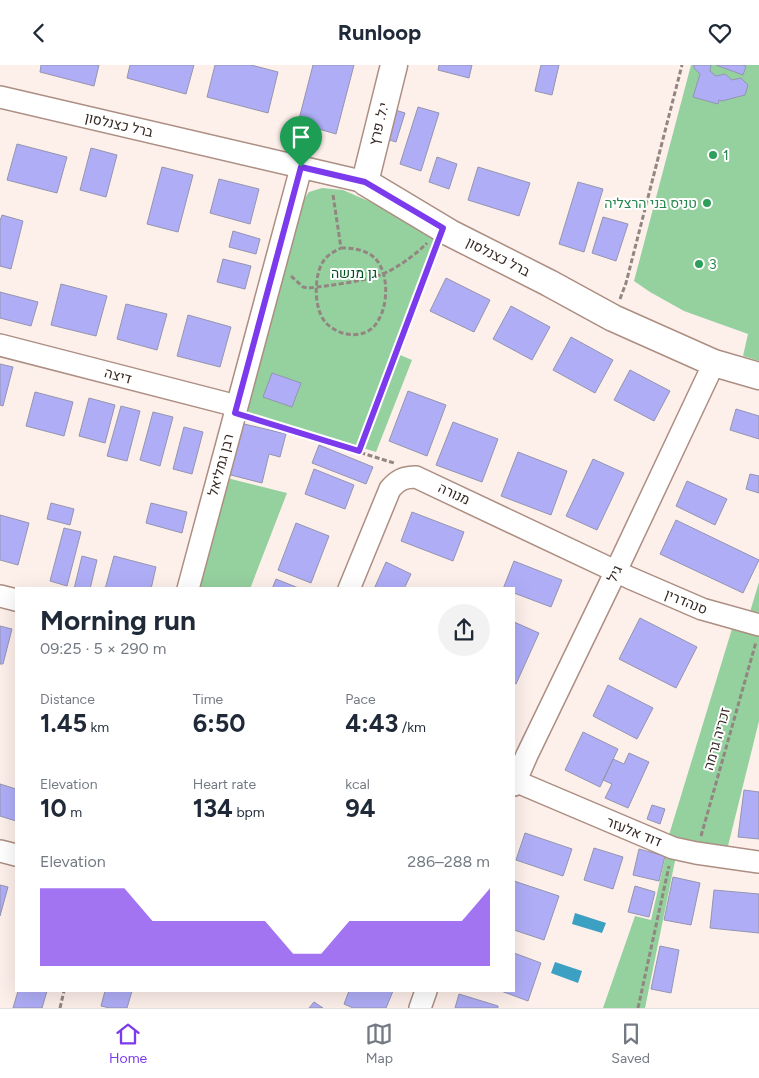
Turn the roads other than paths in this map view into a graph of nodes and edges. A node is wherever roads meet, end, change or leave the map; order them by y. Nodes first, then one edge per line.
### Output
1 (394, 65) edge
2 (0, 97) edge
3 (301, 167) junction
4 (365, 182) junction
5 (0, 345) edge
6 (714, 363) junction
7 (759, 376) edge
8 (236, 410) junction
9 (616, 571) junction
10 (189, 587) edge
11 (350, 587) edge
12 (0, 595) edge
13 (15, 600) edge
14 (758, 633) edge
15 (515, 783) edge
16 (0, 851) edge
17 (15, 855) edge
18 (759, 862) edge
19 (426, 992) edge
20 (420, 1008) edge

1 - 4 street, י.ל. פרץ
2 - 3 street, ברל כצנלסון
3 - 4 street, ברל כצנלסון
3 - 8 street, רבן גמליאל
4 - 6 street, ברל כצנלסון
5 - 8 street, דיצה
6 - 7 street, ברל כצנלסון
6 - 9 street, גיל
8 - 10 street, רבן גמליאל
9 - 11 street, מנורה
9 - 14 street, סנהדרין
9 - 15 street, גיל
12 - 13 street
15 - 18 street, דוד אלעזר
16 - 17 street
19 - 20 street

